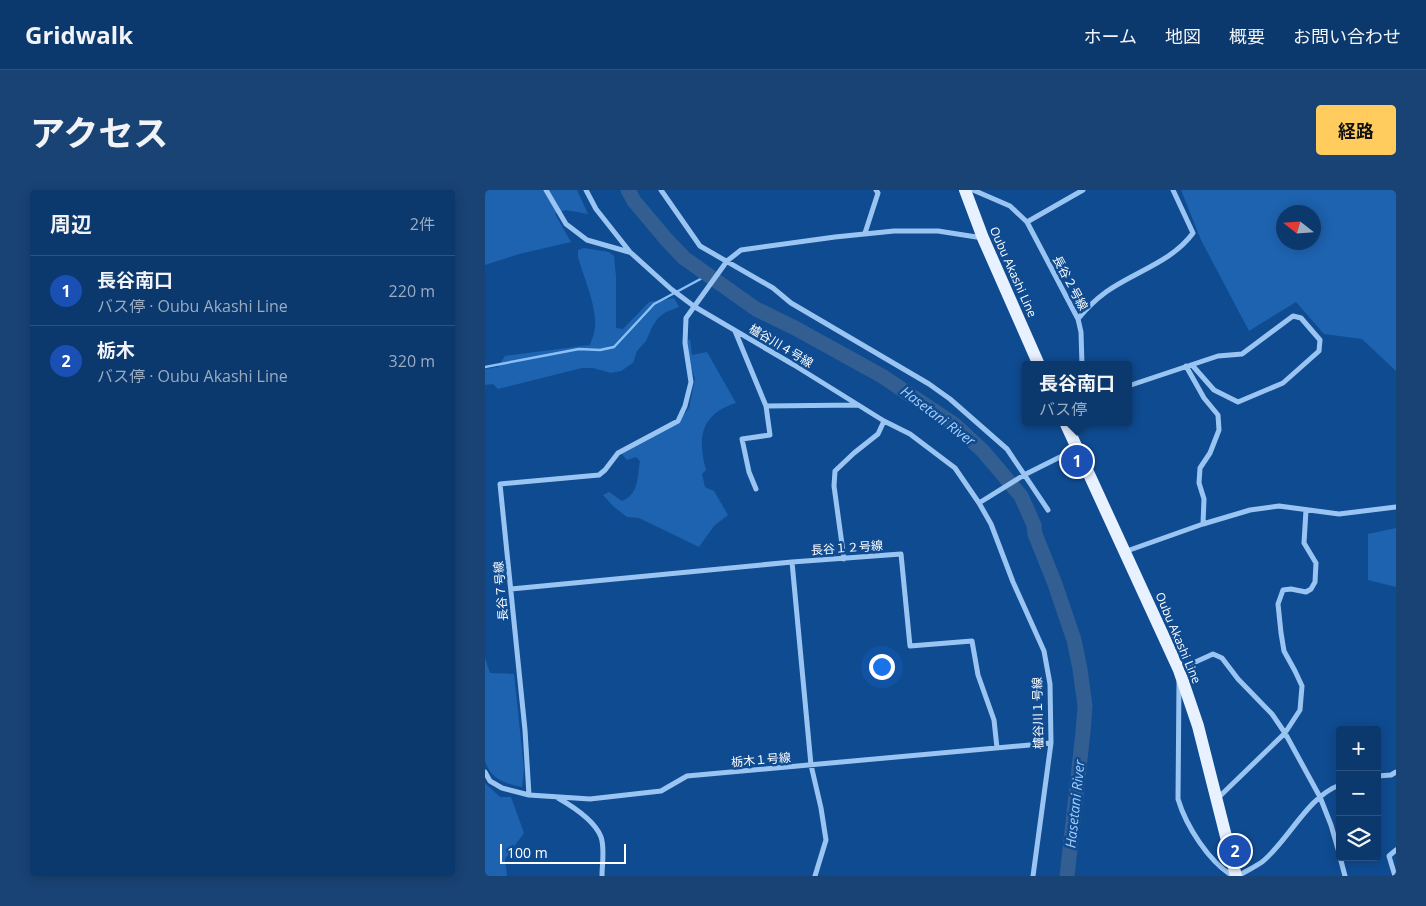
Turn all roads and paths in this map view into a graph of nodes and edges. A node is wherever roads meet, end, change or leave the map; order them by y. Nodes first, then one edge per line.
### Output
1 (546, 190) edge
2 (586, 190) edge
3 (661, 190) edge
4 (965, 190) edge
5 (973, 190) edge
6 (1083, 190) edge
7 (1173, 190) edge
8 (877, 192) edge
9 (1027, 222) junction
10 (865, 234) junction
11 (983, 238) junction
12 (630, 252) junction
13 (727, 261) junction
14 (695, 308) junction
15 (1078, 319) junction
16 (735, 331) junction
17 (1037, 361) edge
18 (1082, 361) edge
19 (1189, 365) junction
20 (1132, 385) edge
21 (858, 405) junction
22 (766, 406) junction
23 (884, 421) junction
24 (1068, 426) edge
25 (1077, 448) junction
26 (1024, 475) junction
27 (756, 489) dead end
28 (979, 503) junction
29 (1396, 507) edge
30 (1048, 510) dead end
31 (1306, 510) junction
32 (1203, 524) junction
33 (1125, 552) junction
34 (844, 559) junction
35 (793, 562) junction
36 (511, 588) junction
37 (1179, 670) junction
38 (1285, 733) junction
39 (1051, 743) junction
40 (997, 748) junction
41 (811, 765) junction
42 (485, 772) edge
43 (1396, 772) edge
44 (1381, 775) edge
45 (1336, 787) edge
46 (529, 795) junction
47 (556, 797) junction
48 (1319, 798) junction
49 (1217, 799) junction
50 (1336, 843) edge
51 (1394, 851) edge
52 (1341, 861) edge
53 (602, 876) edge
54 (815, 876) edge
55 (1033, 876) edge
56 (1236, 876) edge
57 (1345, 876) edge
58 (1395, 876) edge

1 - 12 street
2 - 12 street, 櫨谷川４号線
3 - 13 street
4 - 11 main road, Oubu Akashi Line
5 - 9 street
6 - 9 street
7 - 15 street, 長谷２号線
8 - 10 street
9 - 15 street, 長谷２号線
10 - 11 street
10 - 13 street
11 - 17 main road, Oubu Akashi Line
12 - 14 street, 櫨谷川４号線
13 - 14 street
13 - 26 street
14 - 16 street, 櫨谷川４号線
14 - 36 street, 長谷７号線
15 - 18 street
16 - 21 street, 櫨谷川４号線
16 - 22 street
19 - 19 street
19 - 20 street
19 - 32 street
21 - 22 street
21 - 23 street, 櫨谷川４号線
22 - 27 street
23 - 28 street, 櫨谷川４号線
23 - 34 street
24 - 25 main road, Oubu Akashi Line
25 - 26 street
25 - 33 main road, Oubu Akashi Line
26 - 28 street
26 - 30 street
28 - 39 street, 櫨谷川１号線
29 - 31 street
31 - 32 street
31 - 38 street
32 - 33 street
33 - 37 main road, Oubu Akashi Line
34 - 35 street, 長谷１２号線
34 - 40 street, 長谷１２号線
35 - 36 street, 長谷１２号線
35 - 41 street
36 - 46 street, 長谷７号線
37 - 38 street
37 - 49 main road, Oubu Akashi Line
37 - 56 street
38 - 48 street
38 - 49 street
39 - 40 street, 栃木１号線
39 - 55 street, 櫨谷川１号線
40 - 41 street, 栃木１号線
41 - 47 street, 栃木１号線
41 - 54 street
42 - 46 street, 栃木１号線
43 - 44 street
45 - 48 street
46 - 47 street, 栃木１号線
47 - 53 street
48 - 50 street
48 - 56 street
49 - 56 main road, Oubu Akashi Line
51 - 58 street
52 - 57 street

